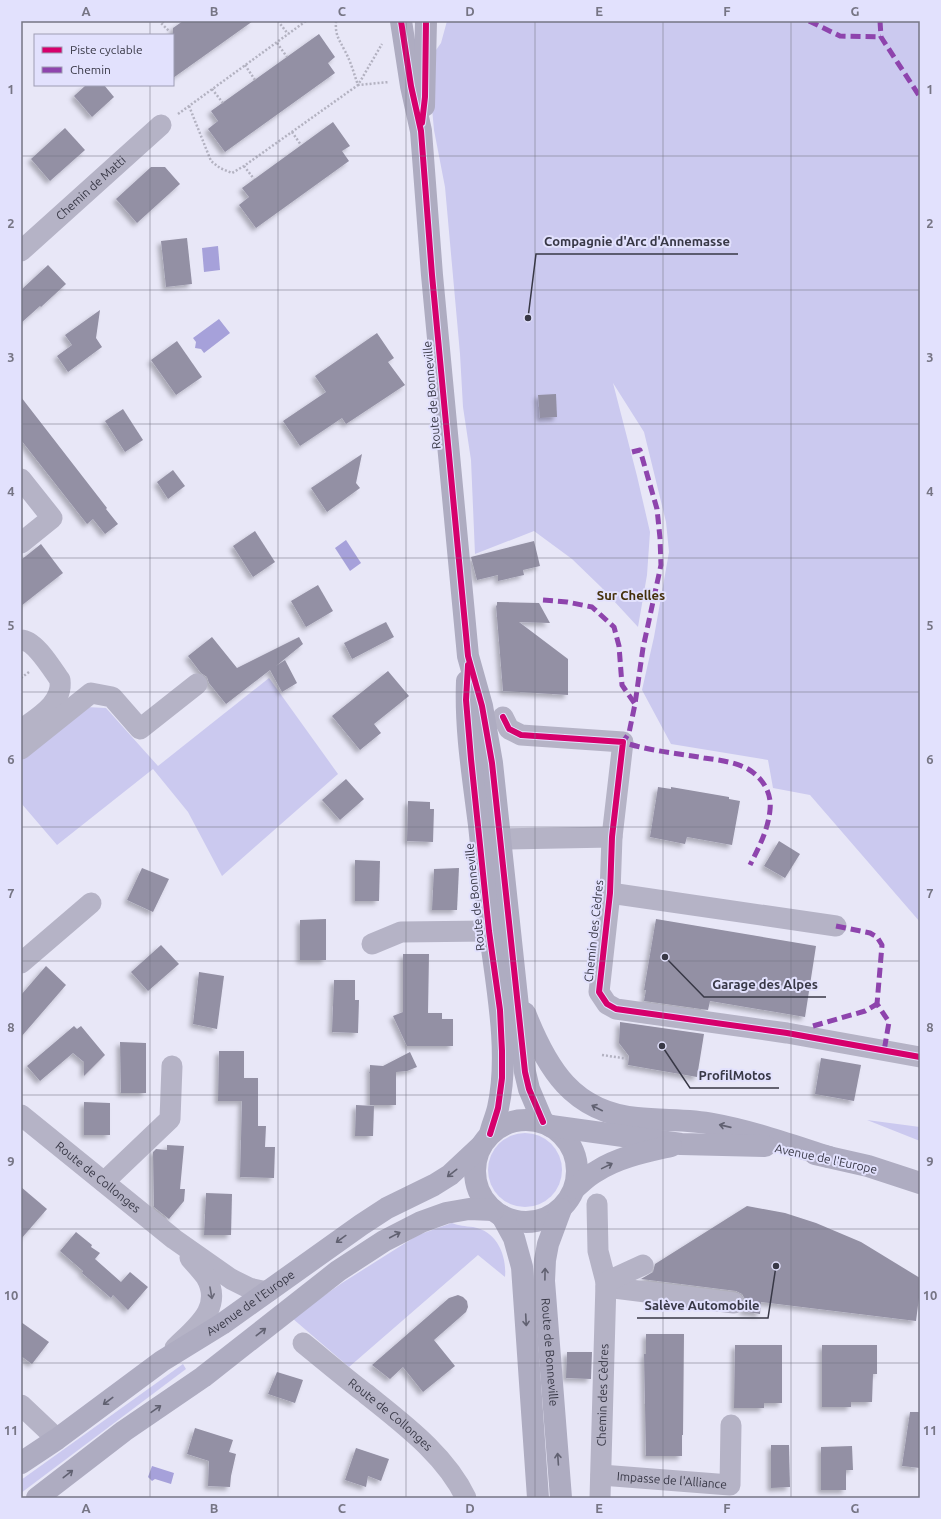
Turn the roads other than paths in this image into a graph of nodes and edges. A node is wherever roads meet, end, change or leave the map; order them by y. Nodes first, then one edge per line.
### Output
1 (401, 21) edge
2 (426, 21) edge
3 (161, 124) road end
4 (421, 131) junction
5 (21, 251) edge
6 (21, 479) edge
7 (21, 543) edge
8 (21, 640) edge
9 (468, 656) junction
10 (197, 684) dead end
11 (502, 717) dead end
12 (21, 730) edge
13 (21, 749) edge
14 (612, 837) junction
15 (501, 839) junction
16 (610, 893) junction
17 (91, 903) dead end
18 (836, 926) dead end
19 (490, 931) junction
20 (372, 944) dead end
21 (21, 963) edge
22 (516, 990) junction
23 (920, 1057) edge
24 (172, 1066) dead end
25 (21, 1116) edge
26 (547, 1124) junction
27 (485, 1140) junction
28 (681, 1144) junction
29 (829, 1157) junction
30 (104, 1182) junction
31 (920, 1183) edge
32 (575, 1188) junction
33 (597, 1204) dead end
34 (561, 1208) junction
35 (498, 1213) junction
36 (174, 1238) junction
37 (643, 1265) dead end
38 (606, 1287) junction
39 (269, 1291) junction
40 (734, 1303) dead end
41 (303, 1343) dead end
42 (162, 1361) junction
43 (21, 1405) edge
44 (731, 1425) dead end
45 (57, 1439) junction
46 (21, 1463) edge
47 (601, 1475) junction
48 (37, 1498) edge
49 (466, 1498) edge
50 (538, 1498) edge
51 (561, 1498) edge
52 (600, 1498) edge

1 - 4 main road, Route de Bonneville
2 - 4 main road, Route de Bonneville
3 - 5 street, Chemin de Matti
4 - 9 main road, Route de Bonneville
6 - 7 street
8 - 12 street
9 - 15 main road, Route de Bonneville
9 - 19 main road, Route de Bonneville
10 - 13 street
11 - 14 street, Chemin des Cèdres
14 - 15 street
14 - 16 street, Chemin des Cèdres
15 - 22 main road, Route de Bonneville
16 - 18 street
16 - 23 street, Chemin des Cèdres
17 - 21 street
19 - 20 street
19 - 27 main road, Route de Bonneville
22 - 26 main road, Route de Bonneville
29 -> 22 main road
24 - 30 street
25 - 30 street, Route de Collonges
26 - 27 main road
26 - 28 main road, Avenue de l'Europe
26 - 32 main road
27 - 35 main road
27 -> 39 main road, Avenue de l'Europe
28 - 29 main road, Avenue de l'Europe
32 -> 28 main road, Avenue de l'Europe
29 - 31 main road, Avenue de l'Europe
30 - 36 street, Route de Collonges
32 - 34 main road
33 - 38 street, Chemin des Cèdres
34 - 35 main road
51 -> 34 main road, Route de Bonneville
48 -> 35 main road
35 -> 50 main road, Route de Bonneville
36 - 39 street, Route de Collonges
36 -> 42 street, Route de Collonges
37 - 38 street
38 - 40 street
38 - 47 street, Chemin des Cèdres
39 - 42 main road, Avenue de l'Europe
41 - 49 street, Route de Collonges
42 -> 45 main road, Avenue de l'Europe
43 - 45 street
44 - 47 street, Impasse de l'Alliance
45 - 46 main road, Avenue de l'Europe
47 - 52 street, Chemin des Cèdres

